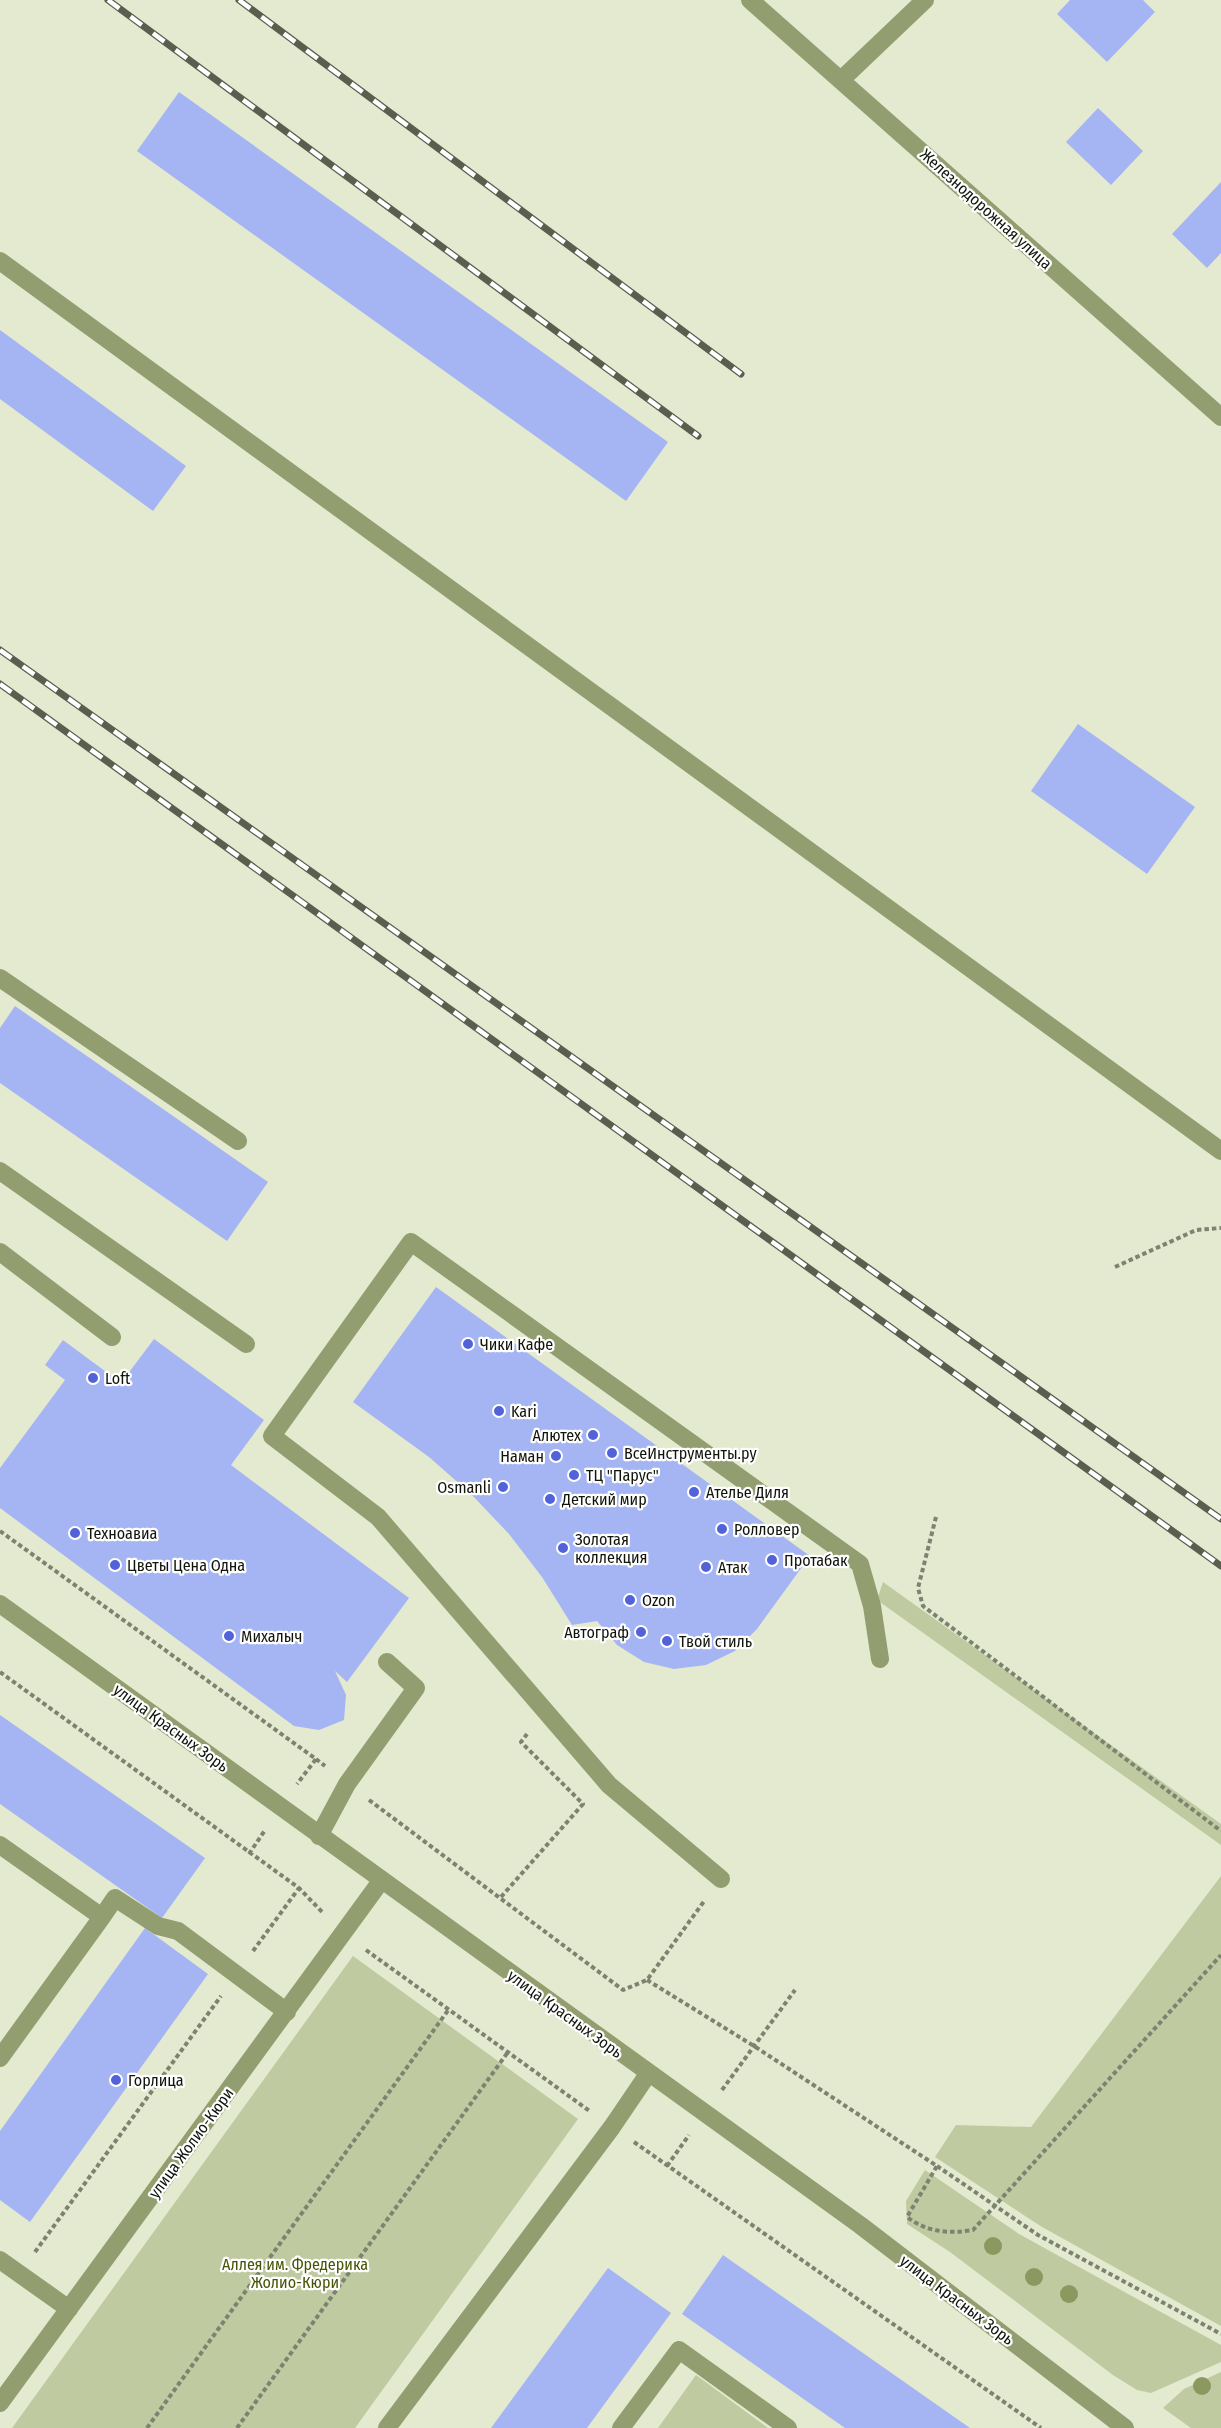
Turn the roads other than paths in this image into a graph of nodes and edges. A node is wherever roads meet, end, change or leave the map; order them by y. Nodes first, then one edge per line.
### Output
1 (750, 0) edge
2 (925, 0) edge
3 (841, 80) junction
4 (0, 261) edge
5 (1221, 417) edge
6 (0, 978) edge
7 (238, 1141) dead end
8 (1221, 1151) edge
9 (0, 1170) edge
10 (0, 1252) edge
11 (112, 1337) dead end
12 (246, 1344) dead end
13 (0, 1604) edge
14 (880, 1659) dead end
15 (387, 1662) dead end
16 (320, 1836) junction
17 (0, 1845) edge
18 (721, 1879) road end
19 (381, 1881) junction
20 (102, 1917) junction
21 (287, 2012) junction
22 (0, 2058) edge
23 (648, 2074) junction
24 (0, 2260) edge
25 (69, 2309) junction
26 (0, 2403) edge
27 (1120, 2427) edge
28 (387, 2428) edge
29 (621, 2428) edge
30 (788, 2428) edge

1 - 3 street, Железнодорожная улица
2 - 3 street
3 - 5 street, Железнодорожная улица
4 - 8 street
6 - 7 street
9 - 12 street
10 - 11 street
13 - 16 street, улица Красных Зорь
14 - 18 street
15 - 16 street
16 - 19 street, улица Красных Зорь
17 - 20 street
19 - 21 street, улица Жолио-Кюри
19 - 23 street, улица Красных Зорь
20 - 21 street
20 - 22 street
21 - 25 street, улица Жолио-Кюри
23 - 27 street, улица Красных Зорь
23 - 28 street
24 - 25 street
25 - 26 street, улица Жолио-Кюри
29 - 30 street

